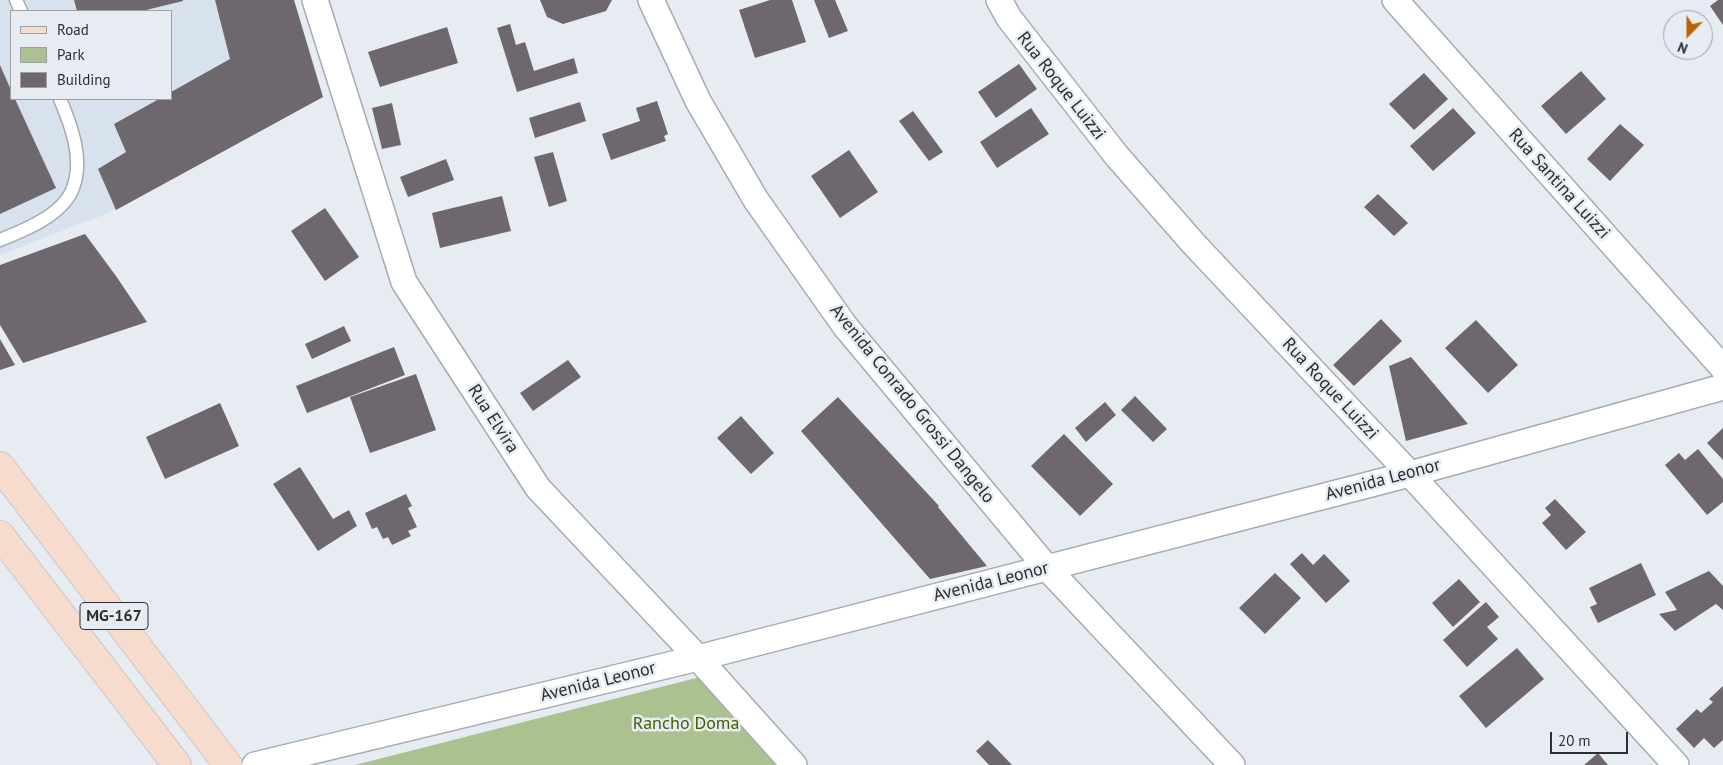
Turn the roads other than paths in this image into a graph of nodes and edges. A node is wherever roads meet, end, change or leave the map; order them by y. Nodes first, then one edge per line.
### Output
1 (316, 0) edge
2 (651, 0) edge
3 (999, 0) edge
4 (1395, 0) edge
5 (60, 100) edge
6 (0, 240) edge
7 (1723, 368) edge
8 (1723, 387) edge
9 (0, 466) edge
10 (1410, 474) junction
11 (0, 535) edge
12 (1047, 568) junction
13 (698, 658) junction
14 (177, 765) edge
15 (228, 765) edge
16 (255, 765) edge
17 (794, 765) edge
18 (1232, 765) edge
19 (1676, 765) edge

1 - 13 street, Rua Elvira
2 - 12 street, Avenida Conrado Grossi Dangelo
3 - 10 street, Rua Roque Luizzi
4 - 7 street, Rua Santina Luizzi
5 - 6 lane
8 - 10 street, Avenida Leonor
9 - 15 main road, MG-167
10 - 12 street, Avenida Leonor
10 - 19 street, Rua Roque Luizzi
11 - 14 main road, MG-167
12 - 13 street, Avenida Leonor
12 - 18 street, Avenida Conrado Grossi Dangelo
13 - 16 street, Avenida Leonor
13 - 17 street, Rua Elvira

